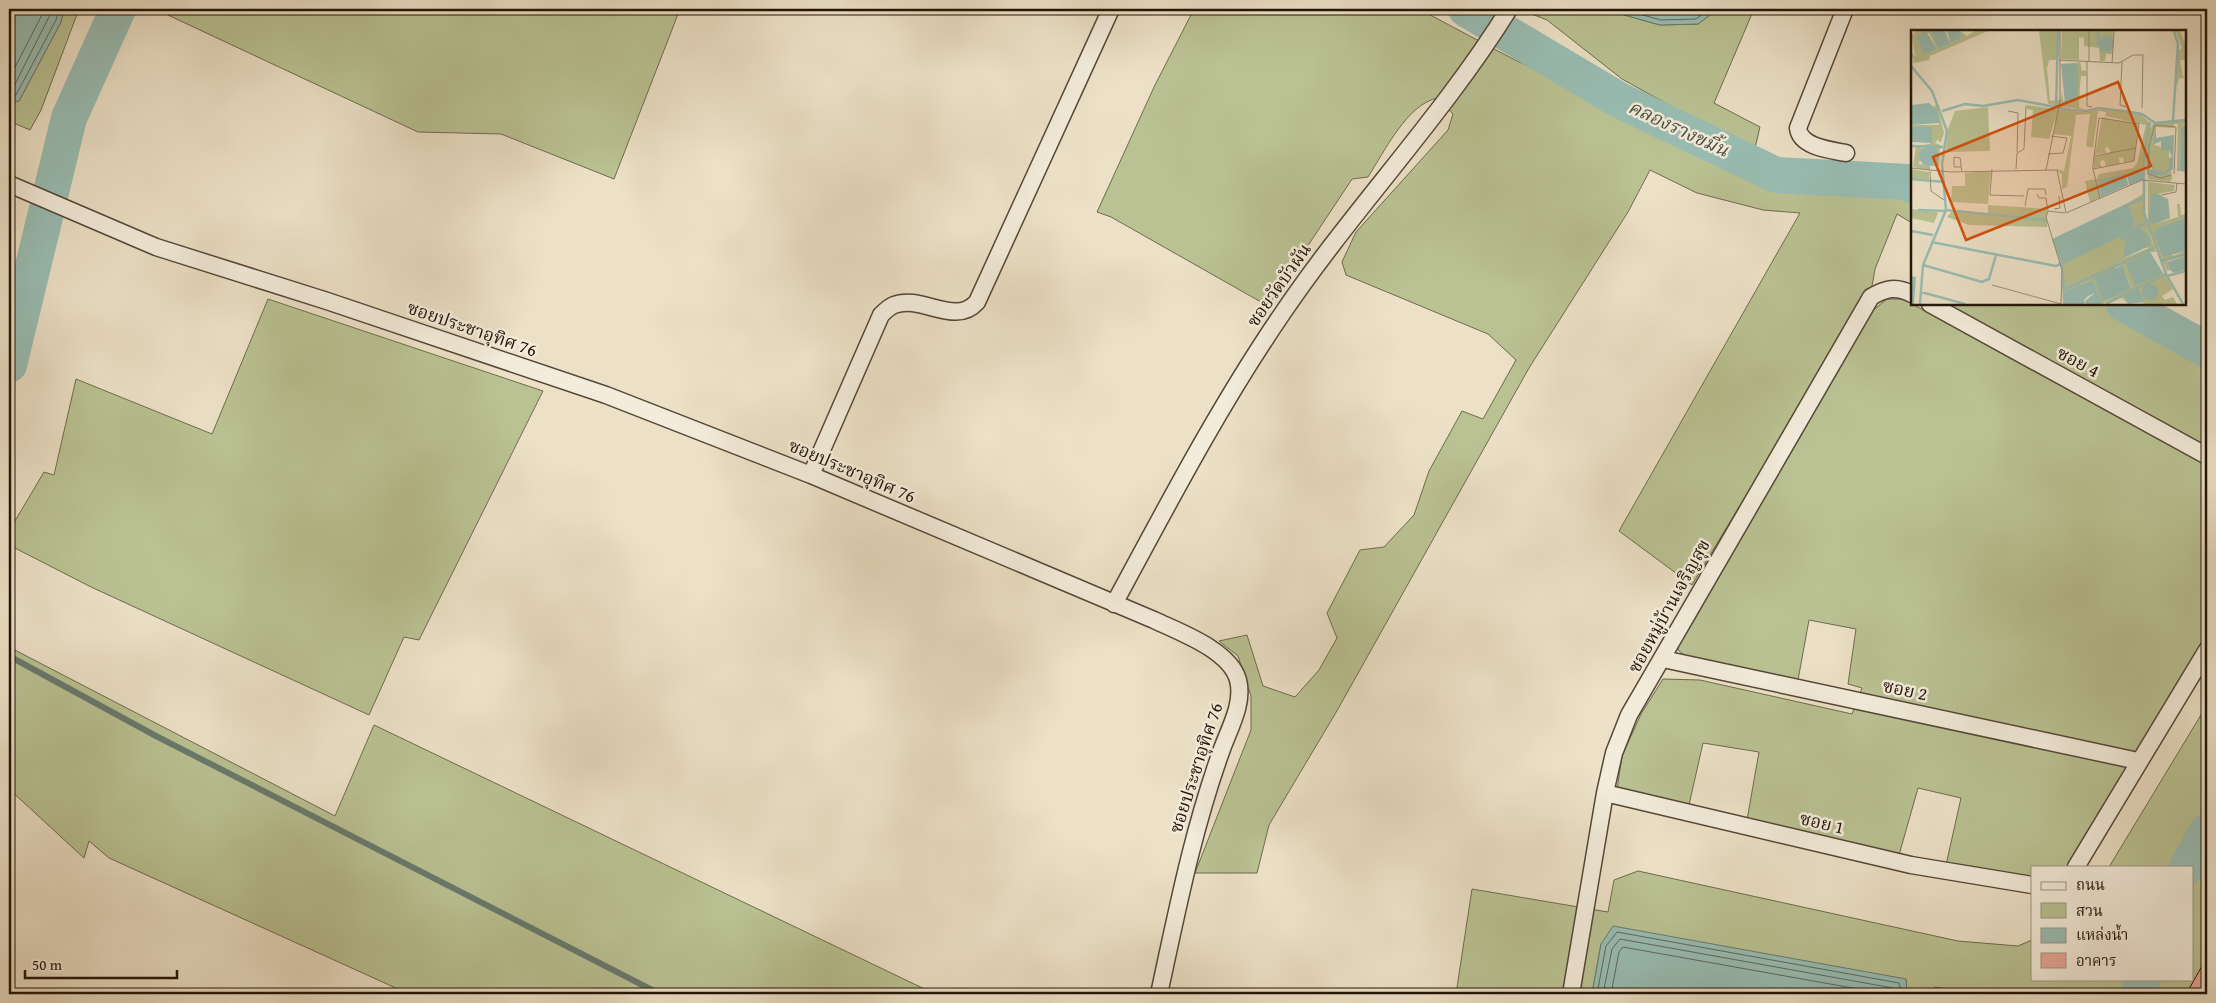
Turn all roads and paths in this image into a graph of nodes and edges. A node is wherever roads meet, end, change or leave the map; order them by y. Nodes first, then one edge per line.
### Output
1 (1112, 9) edge
2 (1509, 9) edge
3 (1845, 9) edge
4 (1846, 153) dead end
5 (9, 184) edge
6 (1907, 291) edge
7 (1932, 305) edge
8 (2207, 456) edge
9 (811, 475) junction
10 (1114, 604) junction
11 (2207, 650) edge
12 (1663, 659) junction
13 (2138, 761) junction
14 (1605, 793) junction
15 (2077, 866) edge
16 (2031, 885) edge
17 (1159, 994) edge
18 (1571, 994) edge

1 - 9 street
2 - 10 street, ซอยวัดบัวผัน
3 - 4 street
5 - 9 street, ซอยประชาอุทิศ 76
6 - 12 street, ซอยหมู่บ้านเจริญสุข
7 - 8 street, ซอย 4
9 - 10 street, ซอยประชาอุทิศ 76
10 - 17 street, ซอยประชาอุทิศ 76
11 - 13 street
12 - 13 street, ซอย 2
12 - 14 street, ซอยหมู่บ้านเจริญสุข
13 - 15 street
14 - 16 street, ซอย 1
14 - 18 street, ซอยหมู่บ้านเจริญสุข

